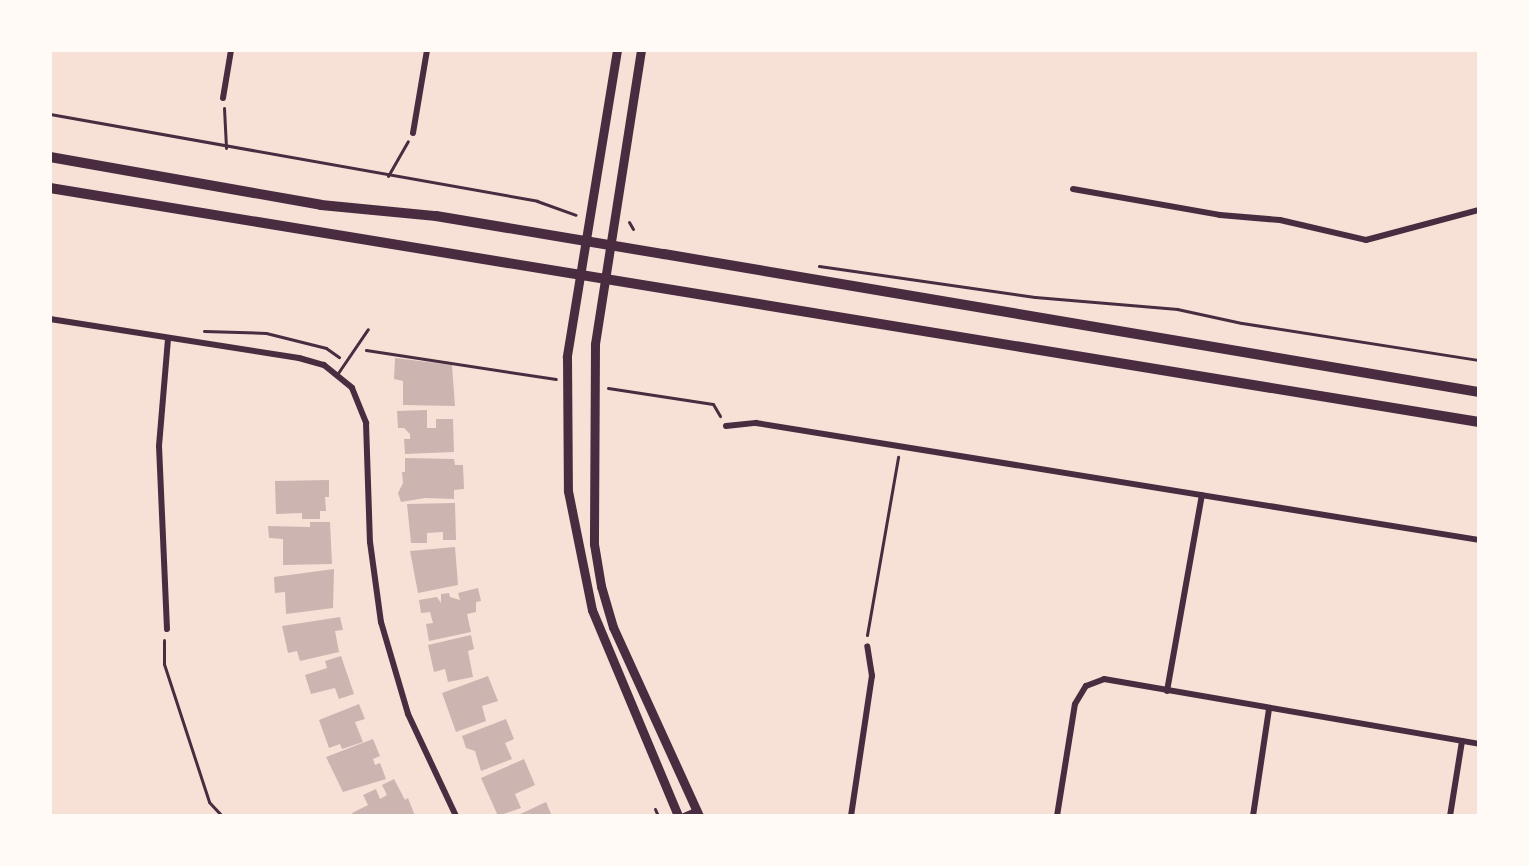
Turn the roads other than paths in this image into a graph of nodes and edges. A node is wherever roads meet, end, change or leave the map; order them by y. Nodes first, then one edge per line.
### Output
1 (231, 50) edge
2 (427, 50) edge
3 (617, 50) edge
4 (641, 50) edge
5 (223, 98) road end
6 (413, 133) road end
7 (50, 157) edge
8 (50, 188) edge
9 (1073, 189) dead end
10 (1479, 210) edge
11 (584, 241) junction
12 (610, 245) junction
13 (579, 275) junction
14 (605, 279) junction
15 (50, 319) edge
16 (368, 329) dead end
17 (168, 338) junction
18 (338, 373) junction
19 (1479, 389) edge
20 (1479, 422) edge
21 (726, 426) road end
22 (1202, 495) junction
23 (1479, 540) edge
24 (167, 629) road end
25 (867, 646) road end
26 (1167, 691) junction
27 (1269, 709) junction
28 (1462, 741) junction
29 (1479, 744) edge
30 (697, 813) edge
31 (456, 816) edge
32 (678, 816) edge
33 (684, 816) edge
34 (851, 816) edge
35 (1057, 816) edge
36 (1253, 816) edge
37 (1450, 816) edge

1 - 5 street
2 - 6 street
3 - 11 main road
4 - 12 main road
7 - 11 main road
8 - 13 main road
9 - 10 street
11 - 12 main road
11 - 13 main road
12 - 14 main road
12 - 19 main road
13 - 14 main road
13 - 32 main road
14 - 20 main road
14 - 30 main road
15 - 17 street
16 - 18 lane
17 - 18 street
17 - 24 street
18 - 31 street
21 - 22 street
22 - 23 street
22 - 26 street
25 - 34 street
26 - 27 street
26 - 35 street
27 - 28 street
27 - 36 street
28 - 29 street
28 - 37 street
30 - 33 street

